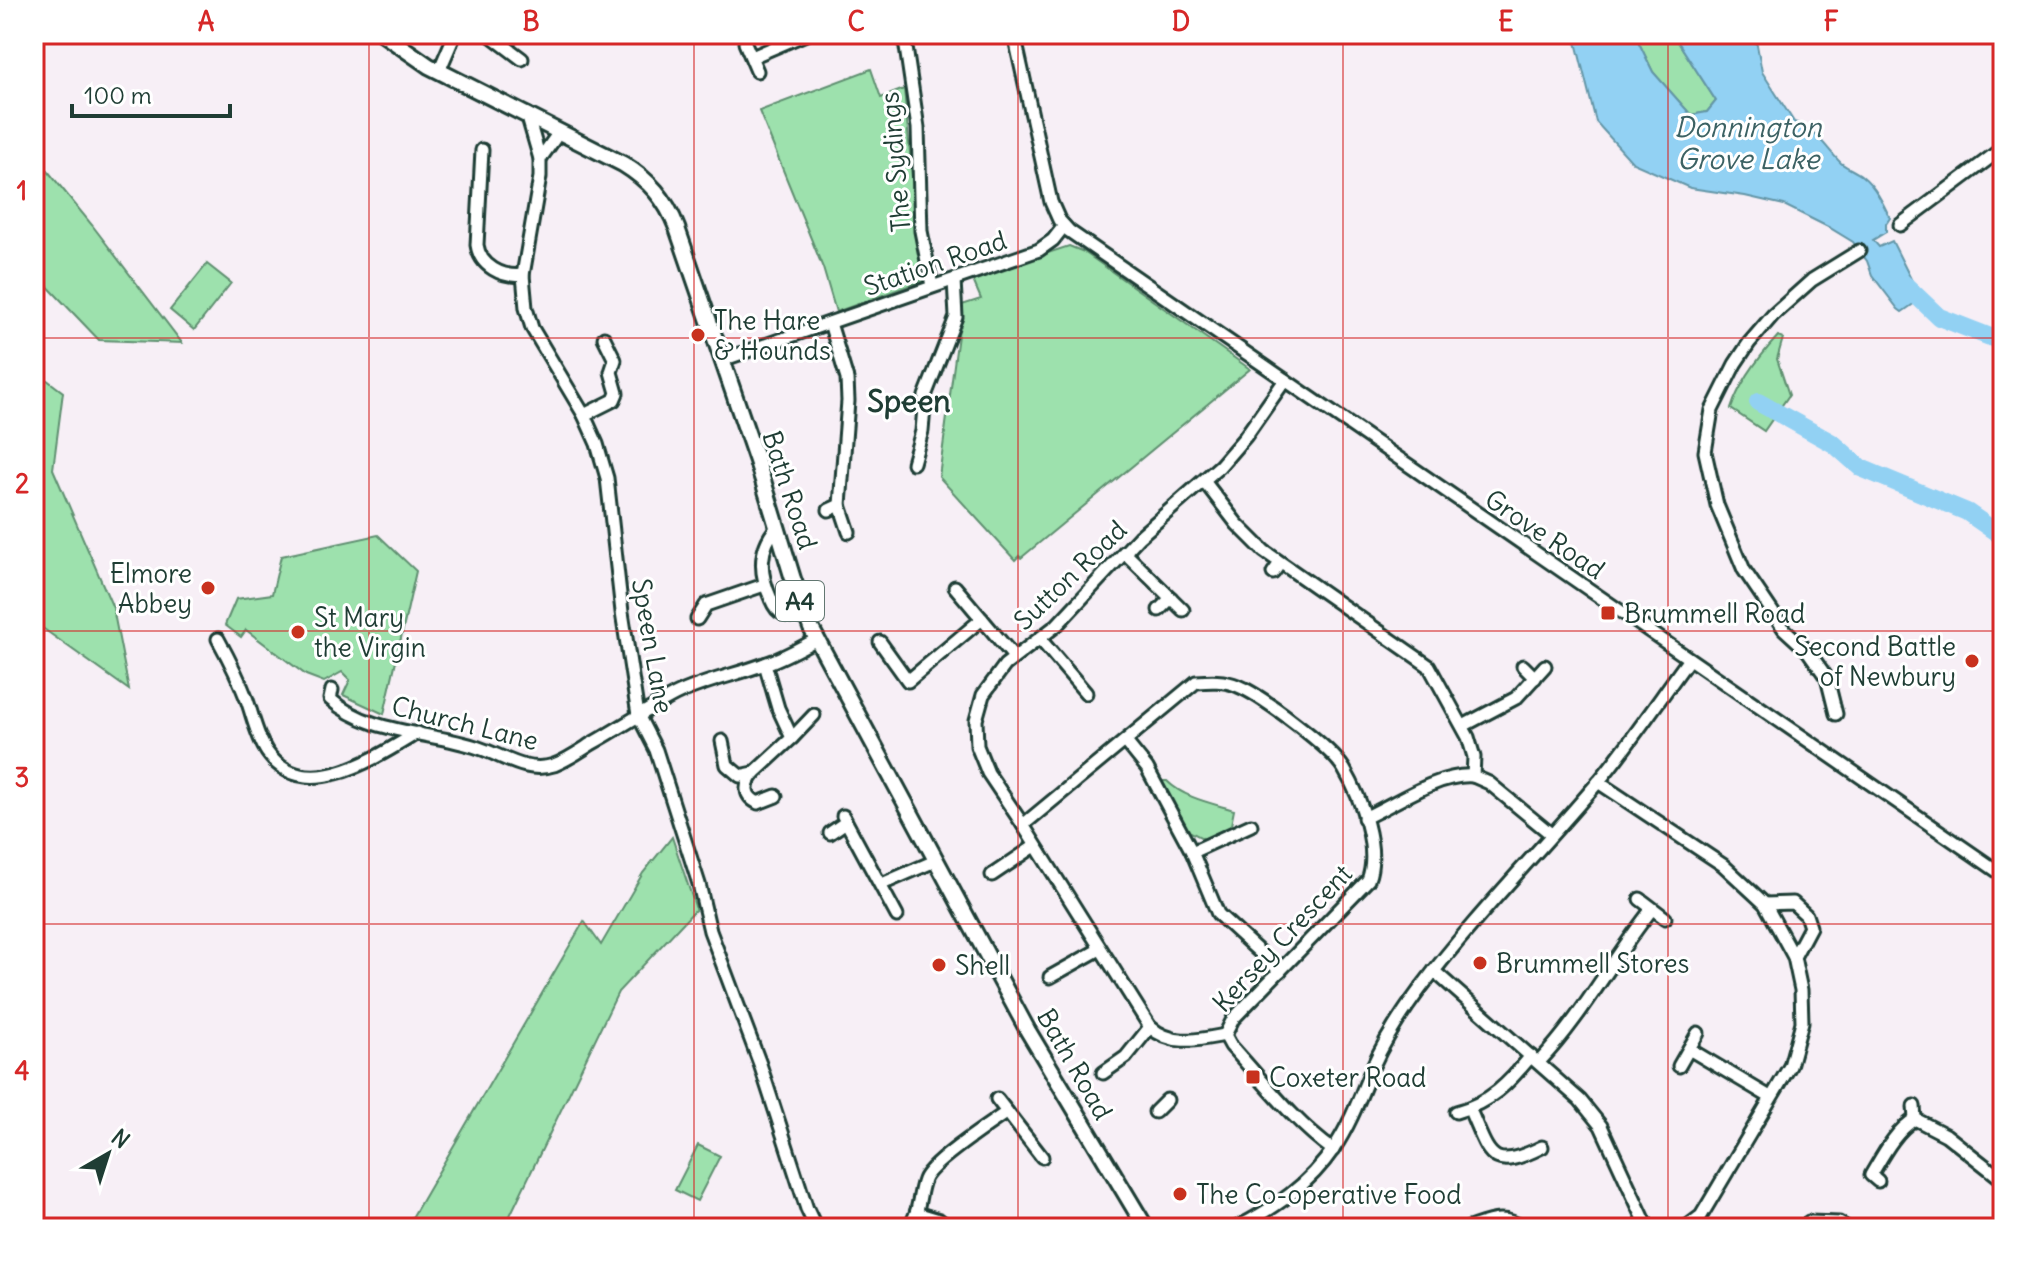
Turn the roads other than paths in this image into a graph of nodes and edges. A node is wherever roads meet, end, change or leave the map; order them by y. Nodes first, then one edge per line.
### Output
1 (455, 34) edge
2 (489, 34) edge
3 (806, 34) edge
4 (904, 34) edge
5 (1014, 34) edge
6 (388, 36) edge
7 (745, 43) dead end
8 (752, 57) junction
9 (522, 59) dead end
10 (439, 71) junction
11 (757, 71) dead end
12 (527, 114) junction
13 (560, 131) junction
14 (2003, 148) edge
15 (482, 150) dead end
16 (540, 159) junction
17 (1900, 225) dead end
18 (1064, 226) junction
19 (1859, 251) dead end
20 (523, 275) junction
21 (954, 280) junction
22 (932, 286) junction
23 (830, 323) junction
24 (604, 338) dead end
25 (722, 360) junction
26 (1285, 380) junction
27 (584, 415) junction
28 (913, 463) dead end
29 (1204, 481) junction
30 (777, 527) junction
31 (849, 532) dead end
32 (1124, 552) junction
33 (764, 585) junction
34 (955, 587) dead end
35 (1171, 598) junction
36 (1159, 610) dead end
37 (1183, 610) dead end
38 (697, 619) dead end
39 (807, 619) junction
40 (982, 619) junction
41 (218, 639) dead end
42 (817, 639) junction
43 (1040, 639) junction
44 (880, 642) dead end
45 (1014, 657) junction
46 (1689, 659) junction
47 (765, 664) junction
48 (1523, 666) dead end
49 (1545, 666) dead end
50 (1535, 678) junction
51 (332, 690) dead end
52 (1086, 693) dead end
53 (1836, 714) dead end
54 (638, 715) junction
55 (814, 715) dead end
56 (1463, 726) junction
57 (417, 733) junction
58 (792, 738) junction
59 (722, 741) dead end
60 (1126, 742) junction
61 (754, 773) junction
62 (1473, 776) junction
63 (1598, 782) junction
64 (776, 796) dead end
65 (1364, 818) junction
66 (1023, 825) junction
67 (1251, 825) dead end
68 (830, 833) dead end
69 (1551, 834) junction
70 (1035, 846) junction
71 (1192, 852) junction
72 (935, 861) junction
73 (992, 875) dead end
74 (2003, 875) edge
75 (882, 884) junction
76 (1640, 899) dead end
77 (1765, 904) junction
78 (1652, 909) junction
79 (897, 916) dead end
80 (1665, 918) dead end
81 (1100, 949) junction
82 (1794, 957) junction
83 (1280, 971) junction
84 (1434, 971) junction
85 (1050, 977) dead end
86 (1150, 1027) junction
87 (1698, 1033) dead end
88 (1225, 1035) junction
89 (1689, 1049) junction
90 (1535, 1059) junction
91 (1679, 1066) dead end
92 (1103, 1073) dead end
93 (1770, 1097) junction
94 (997, 1099) dead end
95 (1167, 1100) dead end
96 (1914, 1106) dead end
97 (1469, 1108) junction
98 (1007, 1112) junction
99 (1155, 1112) dead end
100 (1456, 1112) dead end
101 (1915, 1119) junction
102 (1542, 1147) dead end
103 (1333, 1150) junction
104 (1042, 1157) dead end
105 (2003, 1180) edge
106 (1878, 1181) dead end
107 (916, 1213) junction
108 (1809, 1222) dead end
109 (956, 1227) edge
110 (816, 1228) edge
111 (908, 1228) edge
112 (1146, 1228) edge
113 (1236, 1228) edge
114 (1469, 1228) edge
115 (1523, 1228) edge
116 (1648, 1228) edge
117 (1685, 1228) edge
118 (1847, 1228) edge

1 - 10 street
2 - 9 street
3 - 8 street
4 - 22 street, The Sydings
5 - 18 street
6 - 10 main road, Bath Road / A4
7 - 8 street
8 - 11 street
10 - 12 main road, Bath Road / A4
12 - 13 main road, Bath Road / A4
12 - 16 street, Speen Lane
13 - 16 street
13 - 25 main road, Bath Road / A4
14 - 17 street
15 - 20 street
16 - 20 street, Speen Lane
18 - 21 street, Station Road
18 - 26 street, Grove Road
19 - 53 street
20 - 27 street, Speen Lane
21 - 22 street, Station Road
21 - 28 street
22 - 23 street, Station Road
23 - 25 street, Station Road
23 - 31 street
24 - 27 street
25 - 30 main road, Bath Road / A4
26 - 29 street, Sutton Road
26 - 46 street, Grove Road
27 - 54 street, Speen Lane
29 - 32 street, Sutton Road
29 - 56 street
30 - 33 street
30 - 39 main road, Bath Road / A4
32 - 35 street
32 - 43 street, Sutton Road
33 - 38 street
33 - 39 street
34 - 40 street
35 - 36 street
35 - 37 street
39 - 42 main road, Bath Road / A4
40 - 44 street
40 - 45 street
41 - 57 street
42 - 47 street, Church Lane
42 - 72 main road, Bath Road / A4
43 - 45 street, Sutton Road
43 - 52 street
45 - 66 street, Sutton Road
46 - 63 street
46 - 74 street, Grove Road
47 - 54 street, Church Lane
47 - 58 street
48 - 50 street
49 - 50 street
50 - 56 street
51 - 57 street, Church Lane
54 - 57 street, Church Lane
54 - 110 street, Speen Lane
55 - 58 street
56 - 62 street
58 - 61 street
59 - 61 street
60 - 65 street, Kersey Crescent
60 - 66 street, Kersey Crescent
60 - 71 street
61 - 64 street
62 - 65 street
62 - 69 street
63 - 69 street
63 - 77 street
65 - 83 street, Kersey Crescent
66 - 70 street
67 - 71 street
68 - 75 street
69 - 84 street
70 - 73 street
70 - 81 street
71 - 83 street
72 - 75 street
72 - 112 main road, Bath Road / A4
75 - 79 street
76 - 78 street
77 - 82 street
77 - 82 street
78 - 80 street
78 - 90 street
81 - 85 street
81 - 86 street
82 - 93 street
83 - 88 street, Kersey Crescent
84 - 90 street
84 - 103 street
86 - 88 street, Kersey Crescent
86 - 92 street
87 - 89 street
88 - 103 street
89 - 91 street
89 - 93 street
90 - 97 street
90 - 116 street
93 - 117 street
94 - 98 street
95 - 99 street
96 - 101 street
97 - 100 street
97 - 102 street
98 - 104 street
98 - 107 street
101 - 105 street
101 - 106 street
103 - 113 street
107 - 109 street
107 - 111 street
108 - 118 street
114 - 115 street

